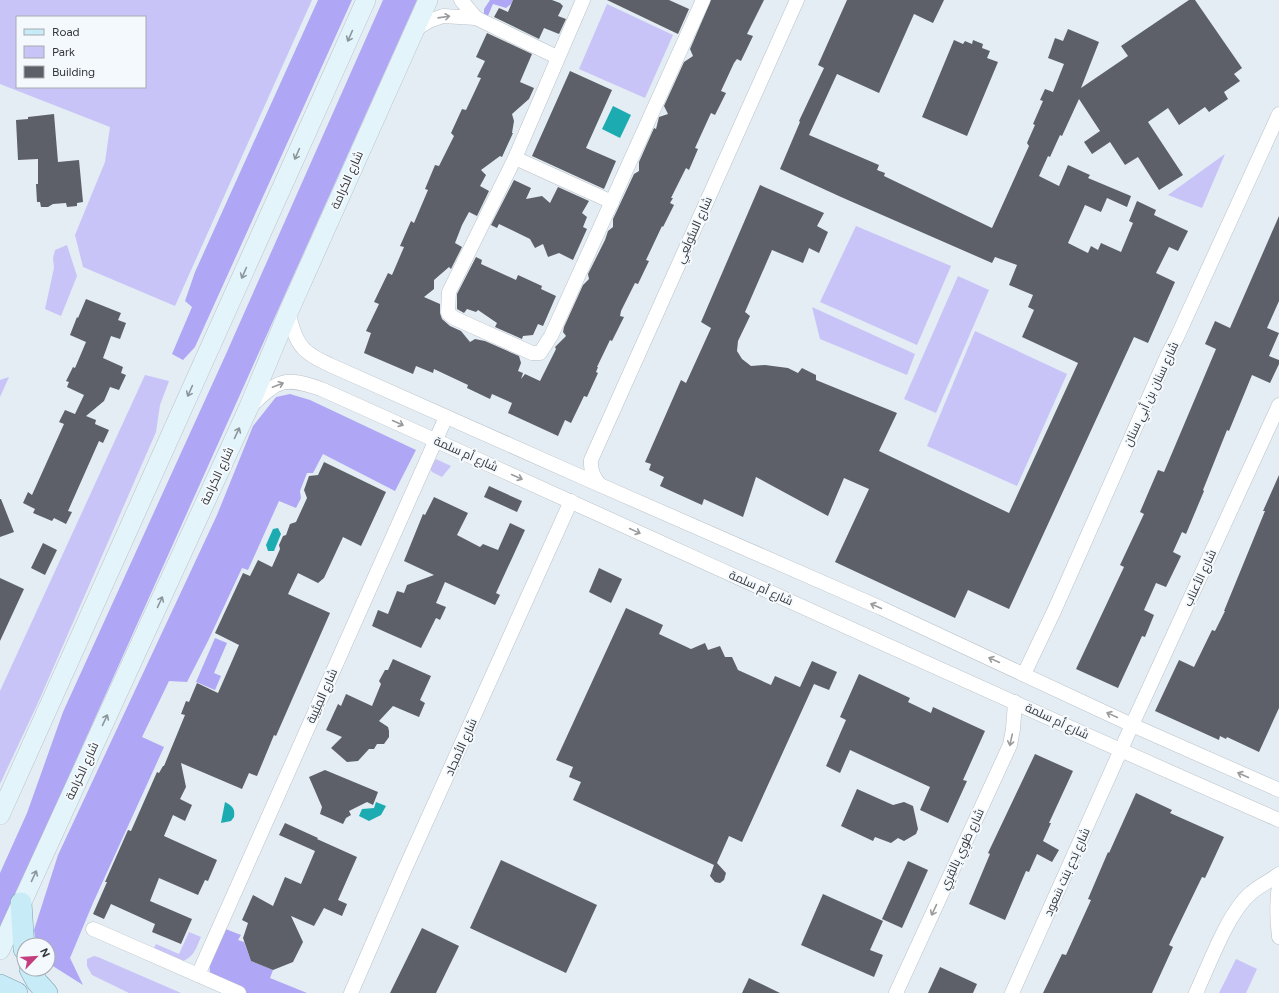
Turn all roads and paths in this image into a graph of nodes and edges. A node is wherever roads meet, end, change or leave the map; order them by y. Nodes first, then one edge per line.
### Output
1 (366, 0) edge
2 (428, 0) edge
3 (461, 0) edge
4 (583, 0) edge
5 (797, 0) edge
6 (699, 1) edge
7 (476, 18) junction
8 (414, 30) junction
9 (557, 57) junction
10 (1279, 114) edge
11 (515, 158) junction
12 (612, 202) junction
13 (288, 313) junction
14 (1279, 405) edge
15 (248, 409) junction
16 (446, 417) junction
17 (436, 440) junction
18 (591, 460) junction
19 (563, 469) junction
20 (600, 485) junction
21 (571, 501) junction
22 (1024, 674) junction
23 (1015, 702) junction
24 (1132, 725) junction
25 (1121, 751) junction
26 (1279, 790) edge
27 (0, 815) edge
28 (1279, 820) edge
29 (1279, 874) edge
30 (1279, 886) edge
31 (21, 903) junction
32 (94, 929) dead end
33 (23, 937) edge
34 (1279, 937) edge
35 (0, 950) edge
36 (198, 975) junction
37 (34, 977) edge
38 (0, 985) edge
39 (17, 993) edge
40 (47, 993) edge
41 (239, 993) edge
42 (351, 993) edge
43 (896, 993) edge
44 (1012, 993) edge
45 (1196, 993) edge

1 -> 27 main road
2 - 8 main road, شارع الكرامة
3 - 7 street
4 - 9 street
5 - 18 street, شارع السُّولَعِي
6 - 12 street
8 -> 7 street
7 - 9 street
8 - 13 main road, شارع الكرامة
9 - 11 street
10 - 22 street, شارع سنان بن أبي سنان
11 - 12 street
11 - 12 street
13 - 15 main road, شارع الكرامة
13 - 16 street
14 - 24 street, شارع الأعناب
15 -> 17 street, شارع أم سلمة
31 -> 15 main road, شارع الكرامة
16 - 17 street, شارع المِثِيبة
16 - 19 street
17 -> 21 street, شارع أم سلمة
17 - 36 street, شارع المِثِيبة
18 - 19 street
18 - 20 street
19 - 20 street
22 -> 20 street
21 -> 23 street, شارع أم سلمة
21 - 42 street, شارع الأمجاد
24 -> 22 street
23 - 25 street, شارع أم سلمة
23 -> 43 street, شارع طَوِي بِالقِرِي
24 - 25 street, شارع الأعناب
26 -> 24 street
25 - 28 street, شارع أم سلمة
25 - 44 street, شارع بَدع بنت سَعود
29 - 45 street
30 - 34 street
31 - 33 main road
31 - 35 main road, شارع الكرامة
32 - 36 street
36 - 41 street
37 - 40 main road
38 - 39 main road

